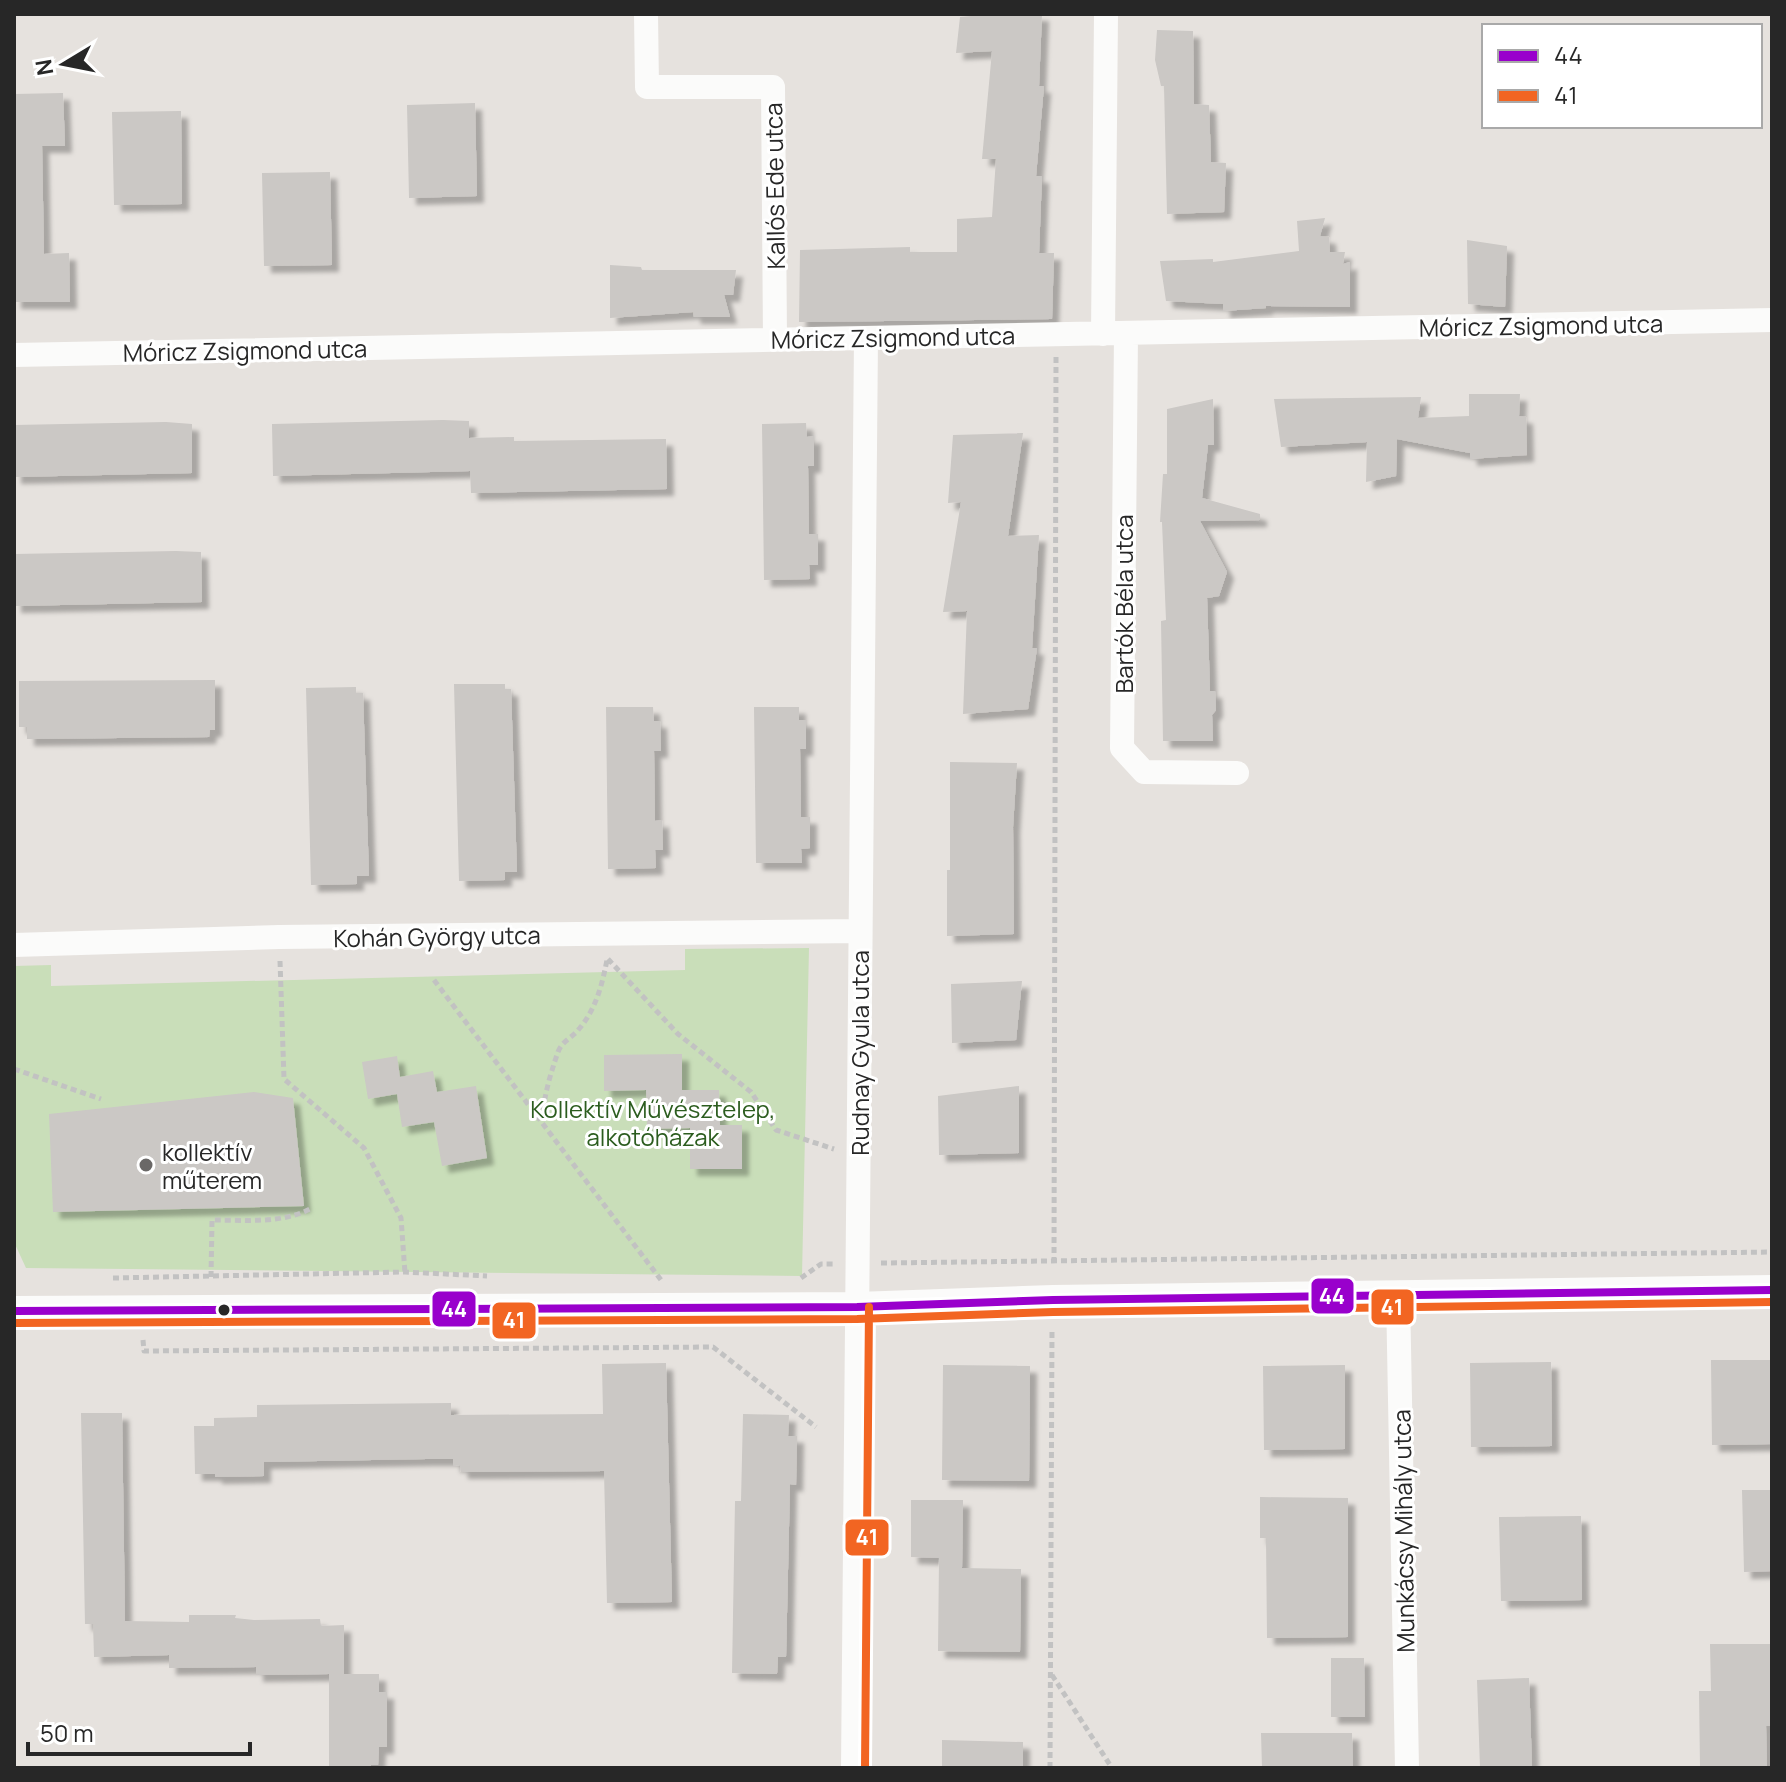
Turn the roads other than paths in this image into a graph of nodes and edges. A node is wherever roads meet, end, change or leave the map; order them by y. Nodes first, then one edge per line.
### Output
1 (646, 14) edge
2 (1106, 14) edge
3 (1772, 320) edge
4 (1115, 334) junction
5 (866, 338) junction
6 (775, 339) junction
7 (14, 355) edge
8 (1237, 773) dead end
9 (860, 931) junction
10 (14, 945) edge
11 (1772, 1290) edge
12 (1398, 1294) junction
13 (857, 1307) junction
14 (14, 1311) edge
15 (853, 1768) edge
16 (1407, 1768) edge

1 - 6 street, Kallós Ede utca
2 - 4 street, Bartók Béla utca
3 - 4 street, Móricz Zsigmond utca
4 - 5 street, Móricz Zsigmond utca
4 - 8 street, Bartók Béla utca
5 - 6 street, Móricz Zsigmond utca
5 - 9 street, Rudnay Gyula utca
6 - 7 street, Móricz Zsigmond utca
9 - 10 street, Kohán György utca
9 - 13 street, Rudnay Gyula utca
11 - 12 street
12 - 13 street
12 - 16 street, Munkácsy Mihály utca
13 - 14 street
13 - 15 street, Rudnay Gyula utca

